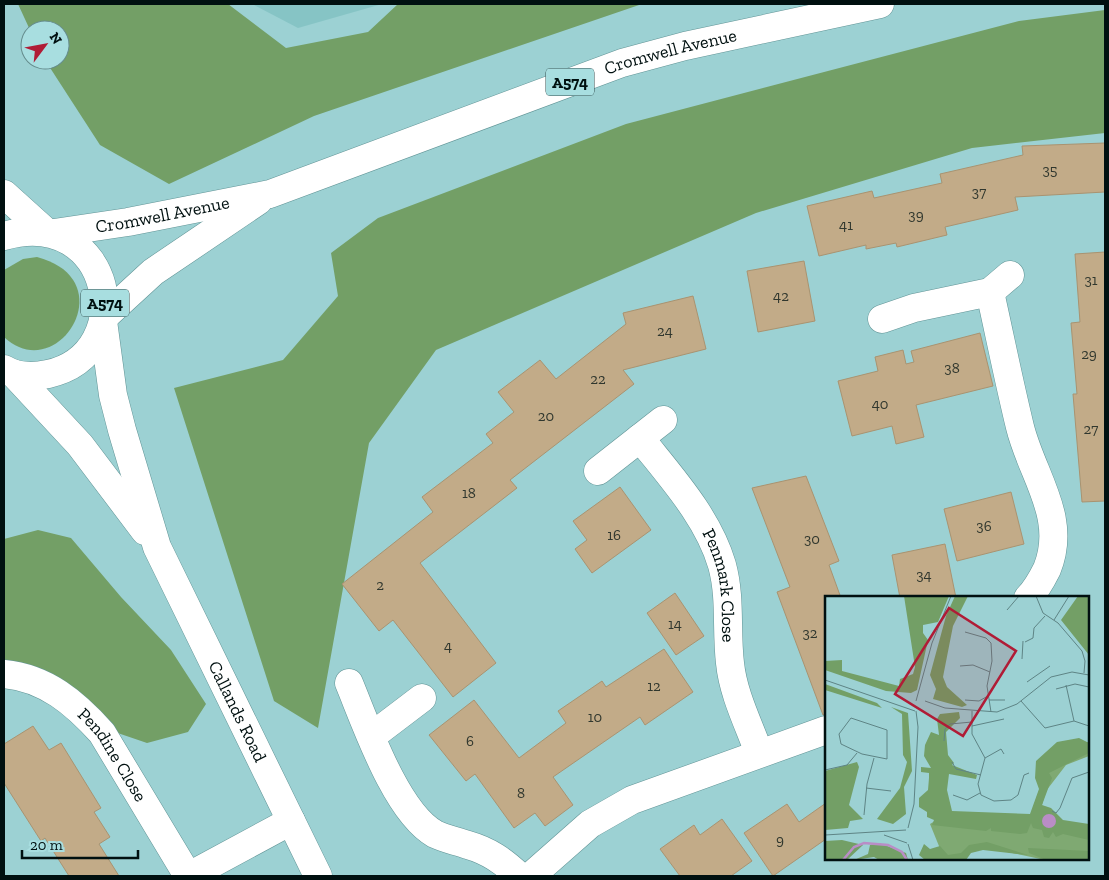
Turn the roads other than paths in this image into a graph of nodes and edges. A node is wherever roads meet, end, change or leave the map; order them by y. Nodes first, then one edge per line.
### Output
1 (880, 4) edge
2 (4, 194) edge
3 (270, 194) junction
4 (49, 232) junction
5 (4, 236) edge
6 (1010, 275) dead end
7 (990, 292) junction
8 (877, 318) dead end
9 (104, 319) junction
10 (7, 372) edge
11 (663, 420) dead end
12 (640, 438) junction
13 (598, 471) dead end
14 (157, 547) junction
15 (1029, 596) edge
16 (4, 674) edge
17 (349, 684) dead end
18 (422, 698) dead end
19 (825, 730) edge
20 (372, 736) junction
21 (759, 753) junction
22 (291, 821) junction
23 (189, 876) edge
24 (318, 876) edge
25 (519, 876) edge
26 (531, 876) edge

1 - 3 street, Cromwell Avenue / A574
2 - 4 street
3 - 4 street, Cromwell Avenue / A574
3 - 9 street, Cromwell Avenue / A574
4 - 5 street, A574
4 - 9 street, A574
6 - 7 street
7 - 8 street
7 - 15 street
9 - 10 street, A574
9 - 14 street, Callands Road
10 - 14 street, Callands Road
11 - 12 street
12 - 13 street
12 - 21 street, Penmark Close
14 - 22 street, Callands Road
16 - 23 street, Pendine Close
17 - 20 street
18 - 20 street
19 - 21 street
20 - 25 street
21 - 26 street
22 - 23 street, Pendine Close
22 - 24 street, Callands Road

